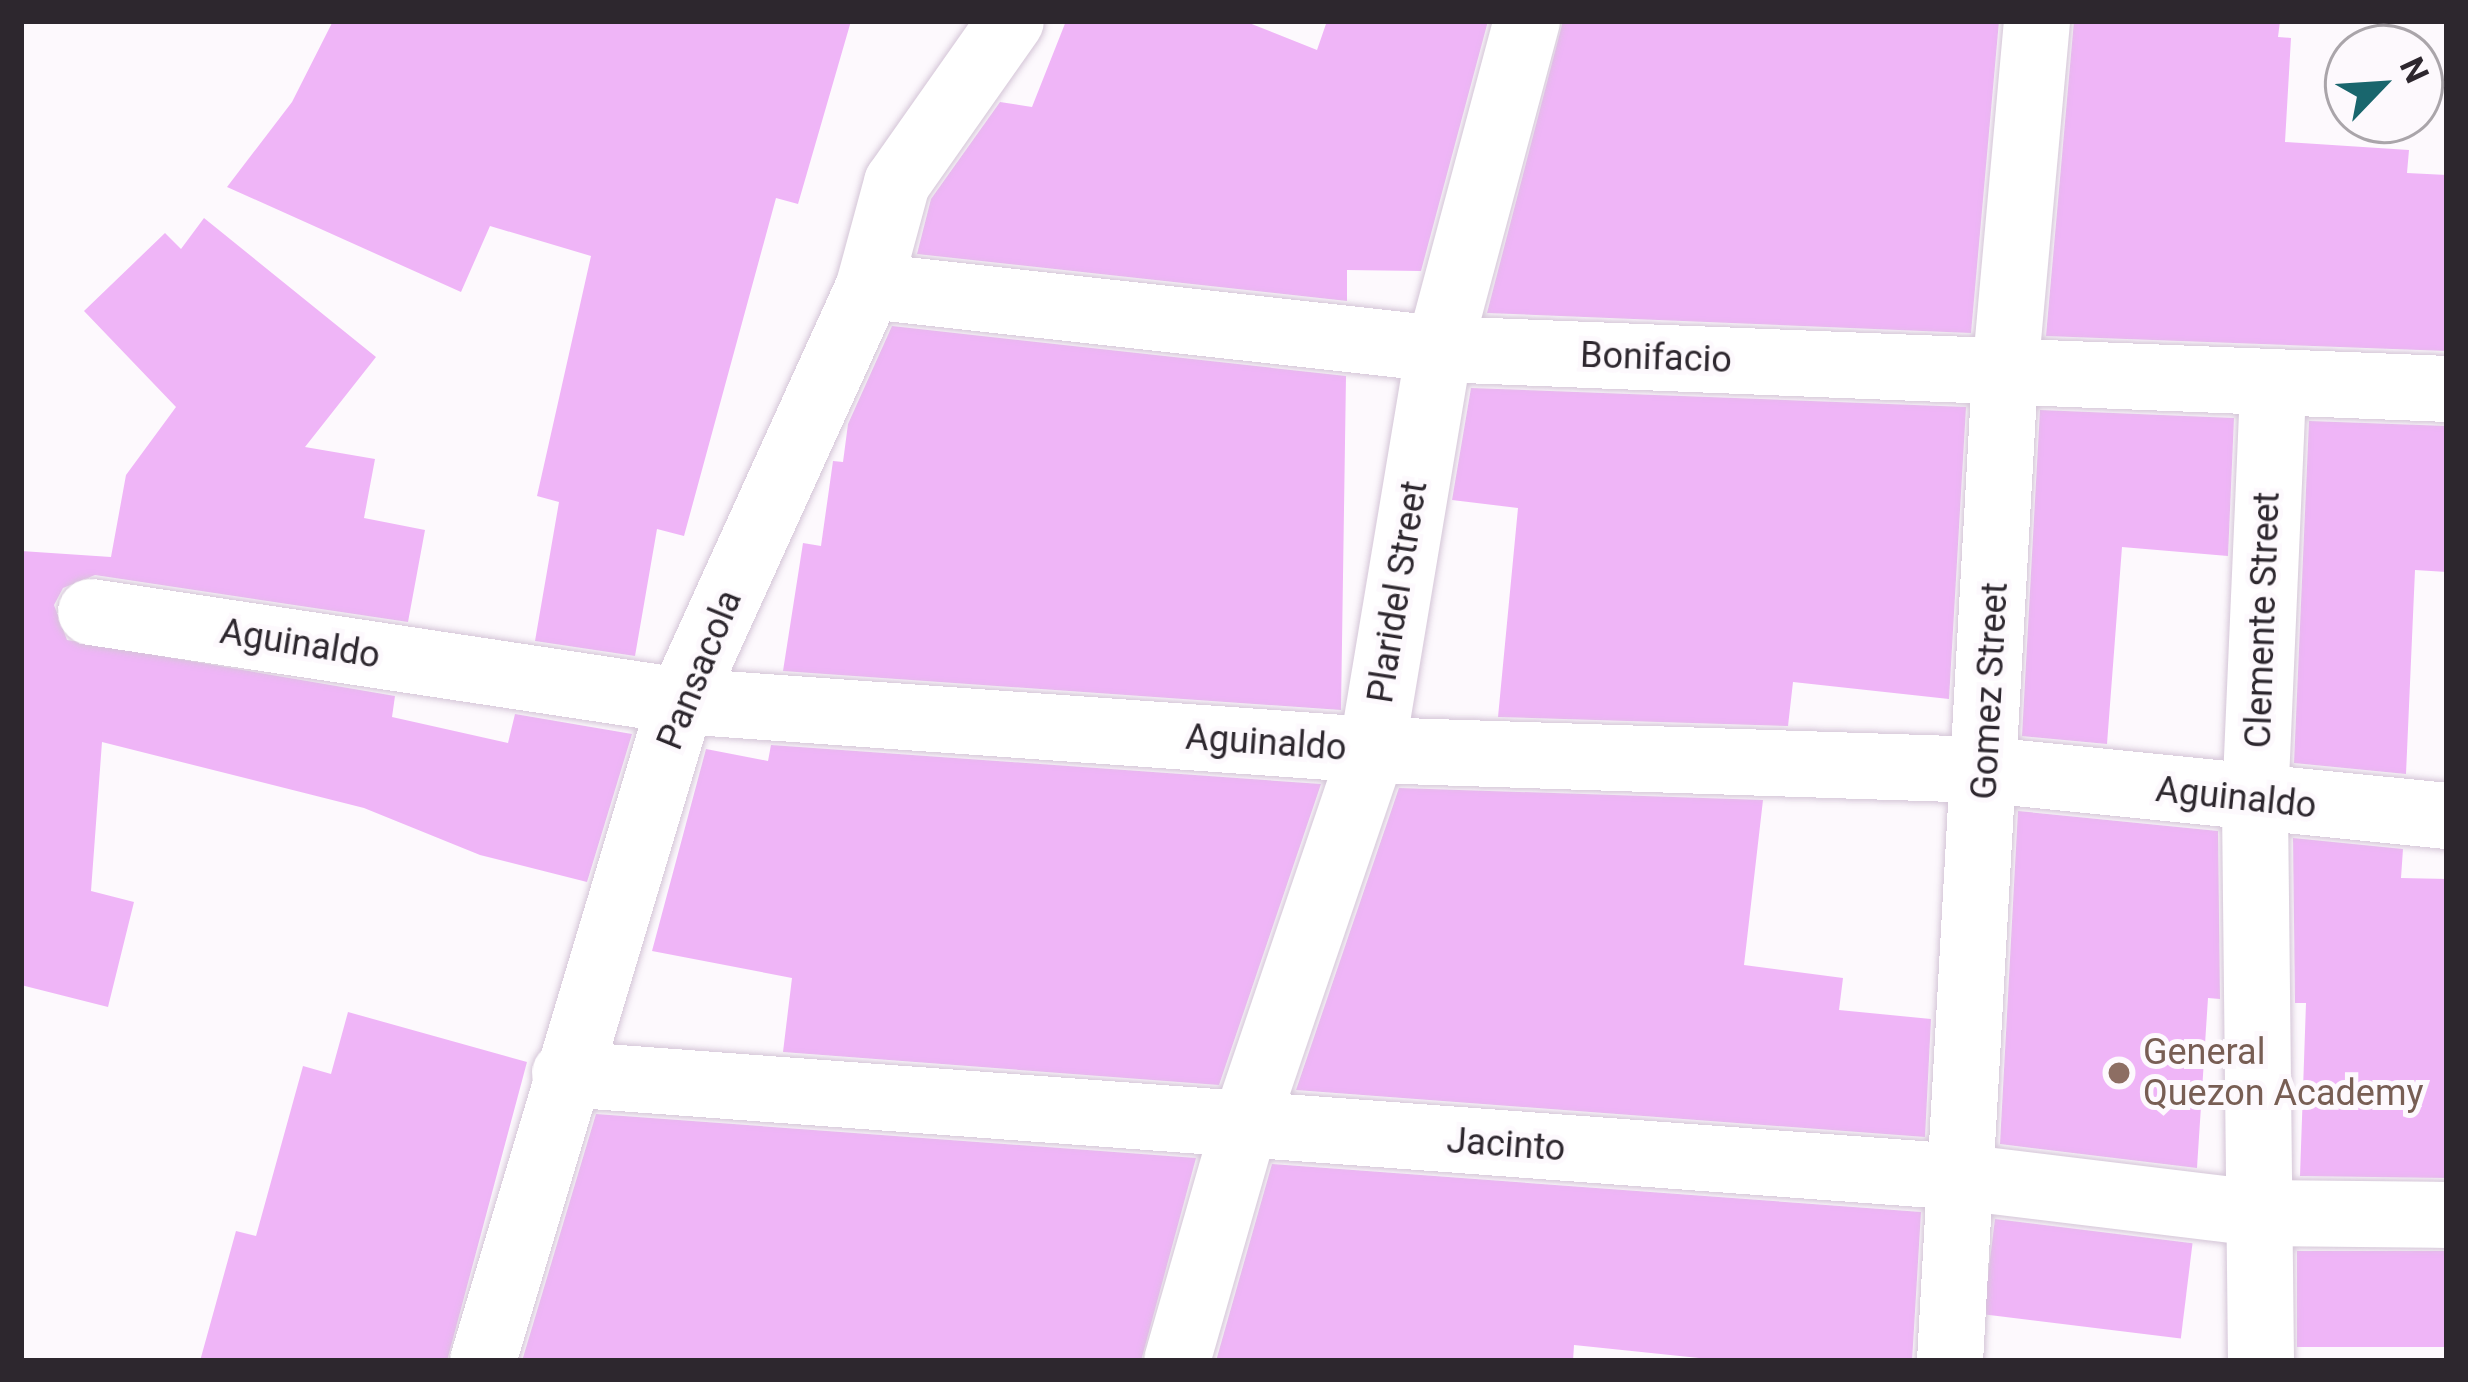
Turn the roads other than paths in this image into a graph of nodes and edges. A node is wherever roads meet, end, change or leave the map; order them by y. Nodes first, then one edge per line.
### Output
1 (1011, 21) edge
2 (1527, 21) edge
3 (2037, 21) edge
4 (869, 286) junction
5 (1439, 349) junction
6 (2005, 373) junction
7 (2272, 382) junction
8 (2447, 389) edge
9 (91, 612) dead end
10 (681, 701) junction
11 (1372, 750) junction
12 (1986, 770) junction
13 (2255, 802) junction
14 (2447, 816) edge
15 (565, 1074) junction
16 (1244, 1127) junction
17 (1960, 1178) junction
18 (2259, 1213) junction
19 (2447, 1215) edge
20 (483, 1361) edge
21 (1177, 1361) edge
22 (1950, 1361) edge
23 (2261, 1361) edge

1 - 4 street, Pansacola
2 - 5 street, Plaridel Street
3 - 6 street, Gomez Street
4 - 5 street, Bonifacio
4 - 10 street, Pansacola
5 - 6 street, Bonifacio
5 - 11 street, Plaridel Street
6 - 7 street, Bonifacio
6 - 12 street, Gomez Street
7 - 8 street, Bonifacio
7 - 13 street, Clemente Street
9 - 10 street, Aguinaldo
10 - 11 street, Aguinaldo
10 - 15 street, Pansacola
11 - 12 street, Aguinaldo
11 - 16 street, Plaridel Street
12 - 13 street, Aguinaldo
12 - 17 street, Gomez Street
13 - 14 street, Aguinaldo
13 - 18 street, Clemente Street
15 - 16 street, Jacinto
15 - 20 street, Pansacola
16 - 17 street, Jacinto
16 - 21 street, Plaridel Street
17 - 18 street, Jacinto
17 - 22 street, Gomez Street
18 - 19 street, Jacinto
18 - 23 street, Clemente Street

